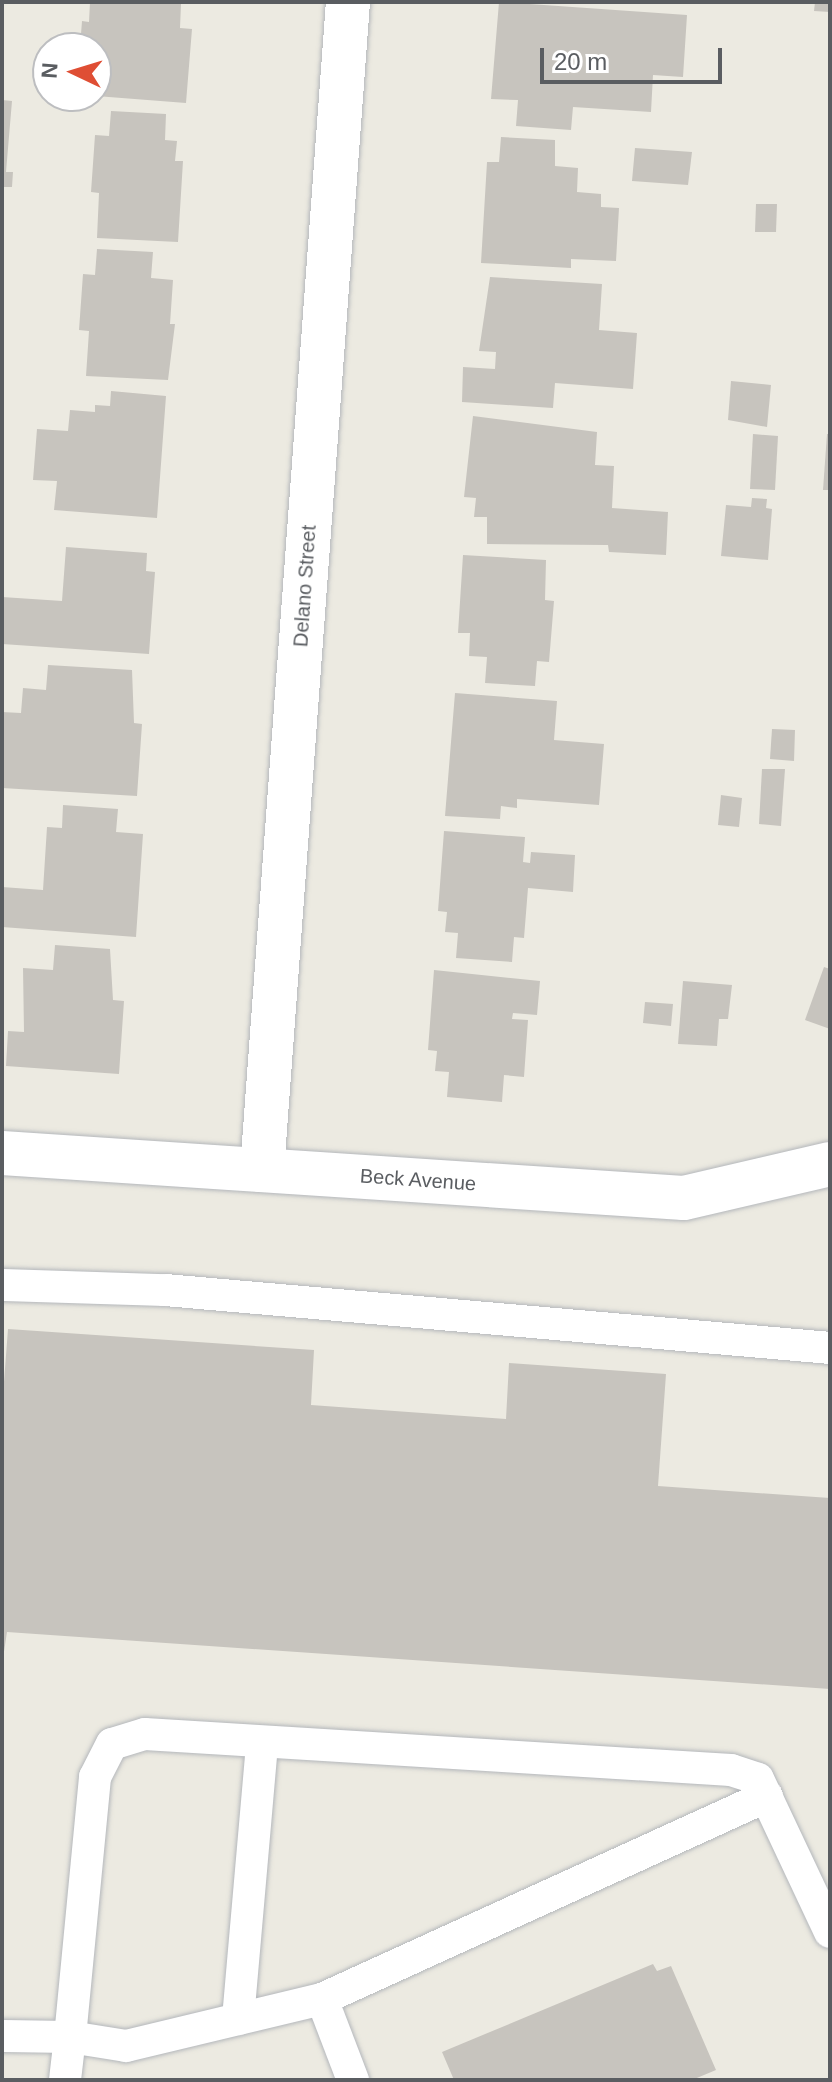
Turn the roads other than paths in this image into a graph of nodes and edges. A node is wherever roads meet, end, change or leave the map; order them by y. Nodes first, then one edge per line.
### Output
1 (348, 2) edge
2 (2, 1153) edge
3 (830, 1164) edge
4 (262, 1170) junction
5 (2, 1285) edge
6 (830, 1348) edge
7 (262, 1742) junction
8 (767, 1796) junction
9 (830, 1932) edge
10 (322, 1999) junction
11 (238, 2019) junction
12 (2, 2036) edge
13 (70, 2037) junction
14 (65, 2080) edge
15 (353, 2080) edge

1 - 4 street, Delano Street
2 - 4 street, Beck Avenue
3 - 4 street, Beck Avenue
5 - 6 lane
7 - 8 lane
7 - 11 lane
7 - 13 lane
8 - 9 lane
8 - 10 lane
10 - 11 lane
10 - 15 lane
11 - 13 lane
12 - 13 lane
13 - 14 lane

